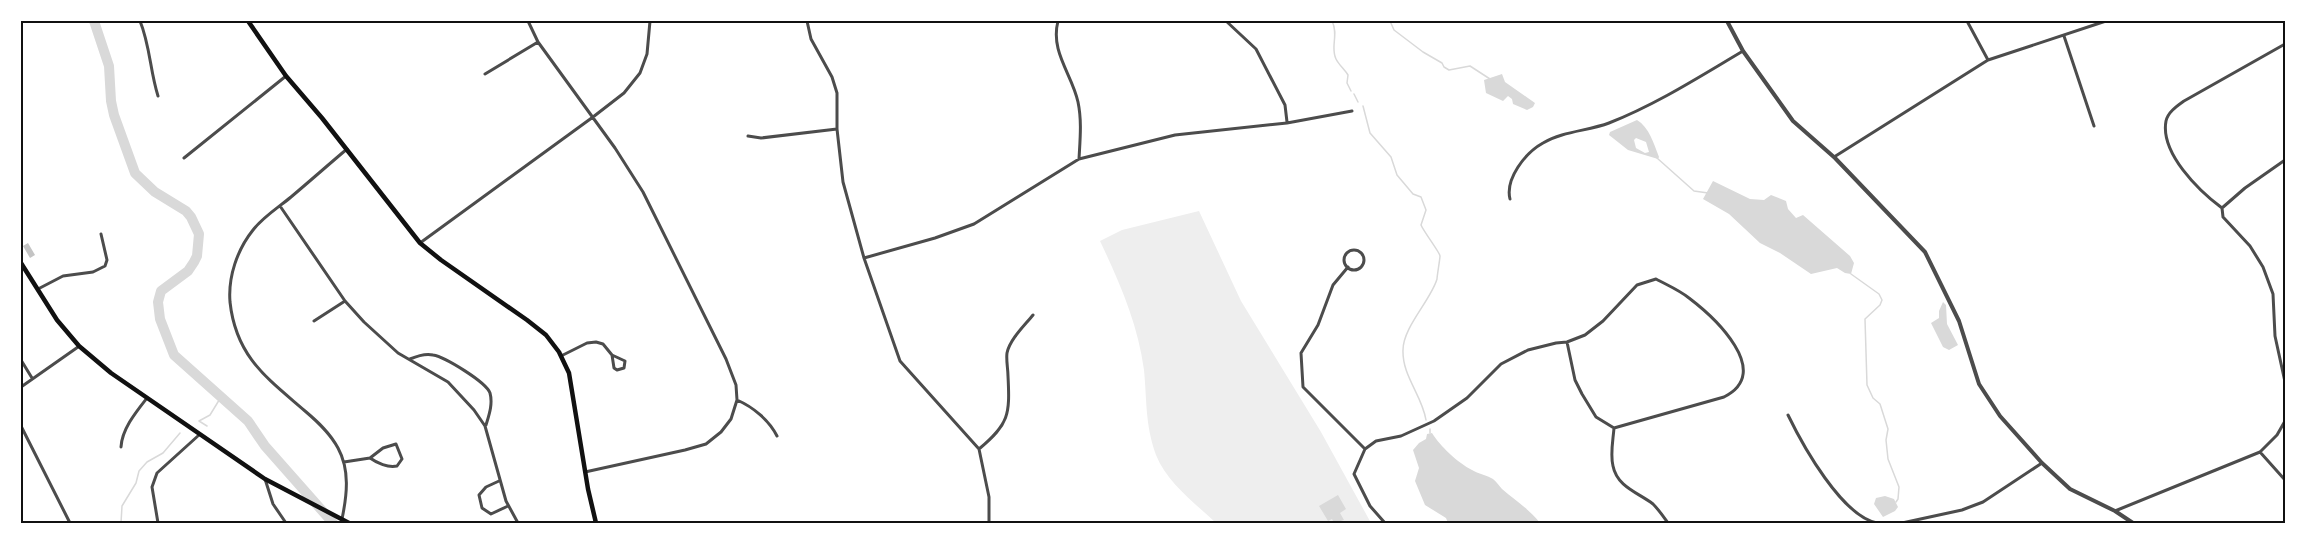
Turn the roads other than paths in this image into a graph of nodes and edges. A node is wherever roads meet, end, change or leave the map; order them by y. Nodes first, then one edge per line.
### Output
1 (140, 21) edge
2 (248, 21) edge
3 (528, 21) edge
4 (650, 21) edge
5 (807, 21) edge
6 (1058, 21) edge
7 (1226, 21) edge
8 (1726, 21) edge
9 (1967, 21) edge
10 (2106, 21) edge
11 (2064, 36) junction
12 (538, 42) junction
13 (2285, 44) edge
14 (1743, 51) junction
15 (1988, 60) junction
16 (485, 74) dead end
17 (286, 76) junction
18 (158, 96) dead end
19 (1352, 111) dead end
20 (593, 117) junction
21 (1287, 123) junction
22 (2094, 126) dead end
23 (837, 129) junction
24 (748, 136) dead end
25 (346, 149) junction
26 (1834, 157) junction
27 (184, 158) dead end
28 (1079, 159) junction
29 (2285, 160) edge
30 (1510, 199) dead end
31 (280, 206) junction
32 (2222, 208) junction
33 (101, 234) dead end
34 (420, 243) junction
35 (864, 258) junction
36 (21, 263) edge
37 (1348, 267) junction
38 (36, 289) junction
39 (345, 301) junction
40 (1034, 315) dead end
41 (314, 321) dead end
42 (1567, 342) junction
43 (79, 346) junction
44 (612, 355) junction
45 (561, 356) junction
46 (410, 359) junction
47 (21, 360) edge
48 (32, 378) junction
49 (2285, 382) edge
50 (21, 387) edge
51 (147, 398) junction
52 (737, 400) junction
53 (1788, 415) dead end
54 (2285, 421) edge
55 (21, 426) edge
56 (485, 426) junction
57 (1614, 428) junction
58 (199, 435) junction
59 (777, 436) dead end
60 (121, 447) dead end
61 (979, 449) junction
62 (1365, 449) junction
63 (2260, 452) junction
64 (370, 458) junction
65 (344, 462) junction
66 (2042, 463) junction
67 (585, 472) junction
68 (265, 479) junction
69 (2285, 480) edge
70 (500, 481) junction
71 (508, 506) junction
72 (2115, 511) junction
73 (342, 519) junction
74 (70, 523) edge
75 (158, 523) edge
76 (286, 523) edge
77 (349, 523) edge
78 (518, 523) edge
79 (596, 523) edge
80 (989, 523) edge
81 (1385, 523) edge
82 (1668, 523) edge
83 (1877, 523) edge
84 (1902, 523) edge
85 (2133, 523) edge

1 - 18 street
2 - 17 main road
3 - 12 street
4 - 20 street
5 - 23 street
6 - 28 street
7 - 21 street
8 - 14 street
9 - 15 street
10 - 11 street
11 - 15 street
11 - 22 street
12 - 16 street
12 - 20 street
13 - 32 street
14 - 26 street
14 - 30 street
15 - 26 street
17 - 25 main road
17 - 27 street
19 - 21 street
20 - 34 street
20 - 52 street
21 - 28 street
23 - 24 street
23 - 35 street
25 - 31 street
25 - 34 main road
26 - 66 street
28 - 35 street
29 - 32 street
31 - 39 street
31 - 65 street
32 - 49 street
33 - 38 street
34 - 45 main road
35 - 61 street
36 - 38 main road
37 - 37 street
37 - 62 street
38 - 43 main road
39 - 41 street
39 - 46 street
40 - 61 street
42 - 57 street
42 - 57 street
42 - 62 street
43 - 48 street
43 - 51 main road
44 - 44 street
44 - 45 street
45 - 67 main road
46 - 56 street
46 - 56 street
47 - 48 street
48 - 50 street
51 - 58 main road
51 - 60 street
52 - 59 street
52 - 67 street
53 - 83 street
54 - 63 street
55 - 74 street
56 - 70 street
57 - 82 street
58 - 68 main road
58 - 75 street
61 - 80 street
62 - 81 street
63 - 69 street
63 - 72 street
64 - 64 street
64 - 65 street
65 - 73 street
66 - 72 street
66 - 84 street
67 - 79 main road
68 - 73 main road
68 - 76 street
70 - 71 street
70 - 71 street
71 - 78 street
72 - 85 street
73 - 77 main road

